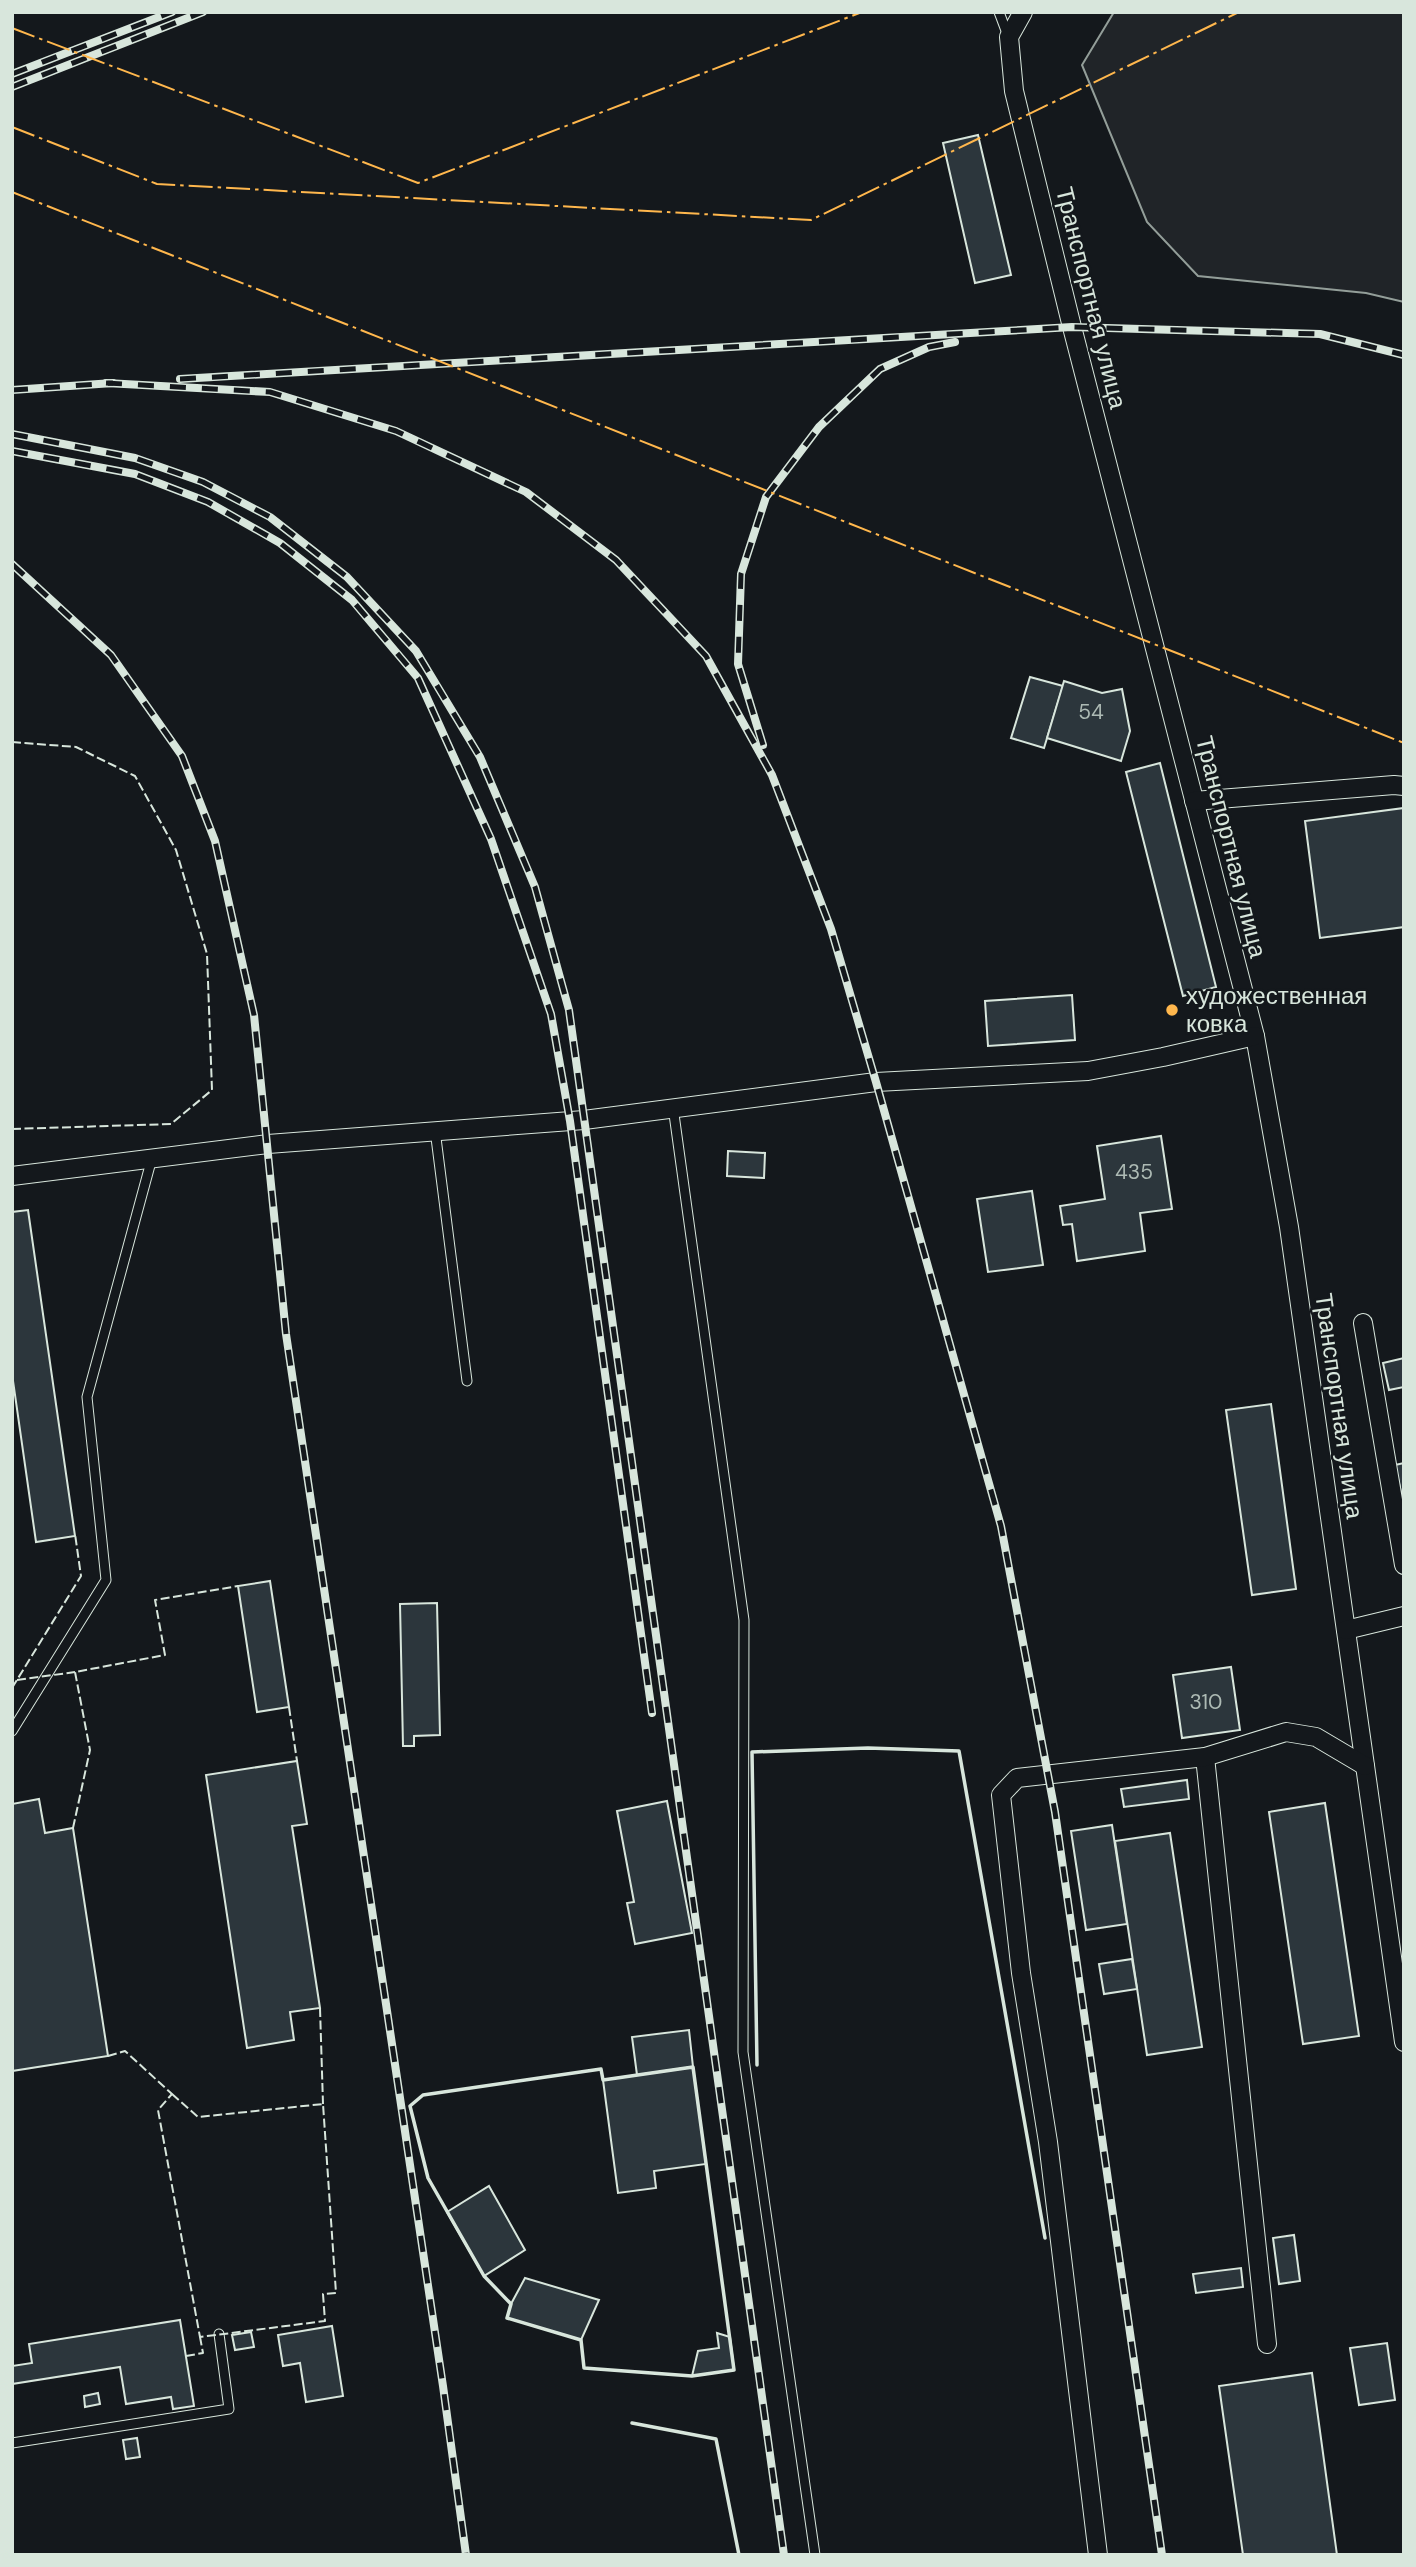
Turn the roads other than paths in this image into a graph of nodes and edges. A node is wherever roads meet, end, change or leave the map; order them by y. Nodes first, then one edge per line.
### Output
1 (999, 12) edge
2 (1023, 12) edge
3 (1009, 37) junction
4 (1404, 786) edge
5 (1194, 801) junction
6 (1255, 1036) junction
7 (673, 1107) junction
8 (435, 1130) junction
9 (152, 1158) junction
10 (12, 1176) edge
11 (1363, 1323) dead end
12 (467, 1381) dead end
13 (1404, 1564) edge
14 (1404, 1616) edge
15 (1346, 1630) junction
16 (12, 1731) edge
17 (1205, 1757) junction
18 (1365, 1766) junction
19 (1404, 2042) edge
20 (219, 2334) dead end
21 (1267, 2344) dead end
22 (12, 2443) edge
23 (816, 2555) edge
24 (1098, 2555) edge

1 - 3 lane
2 - 3 street
3 - 5 street, Транспортная улица
4 - 5 street
5 - 6 street, Транспортная улица
6 - 7 street
6 - 15 street, Транспортная улица
7 - 8 street
7 - 23 lane
8 - 9 street
8 - 12 lane
9 - 10 street
9 - 16 lane
11 - 13 street
14 - 15 street
15 - 18 street, Транспортная улица
17 - 18 street
17 - 21 street
17 - 24 street
18 - 19 street, Транспортная улица
20 - 22 lane

